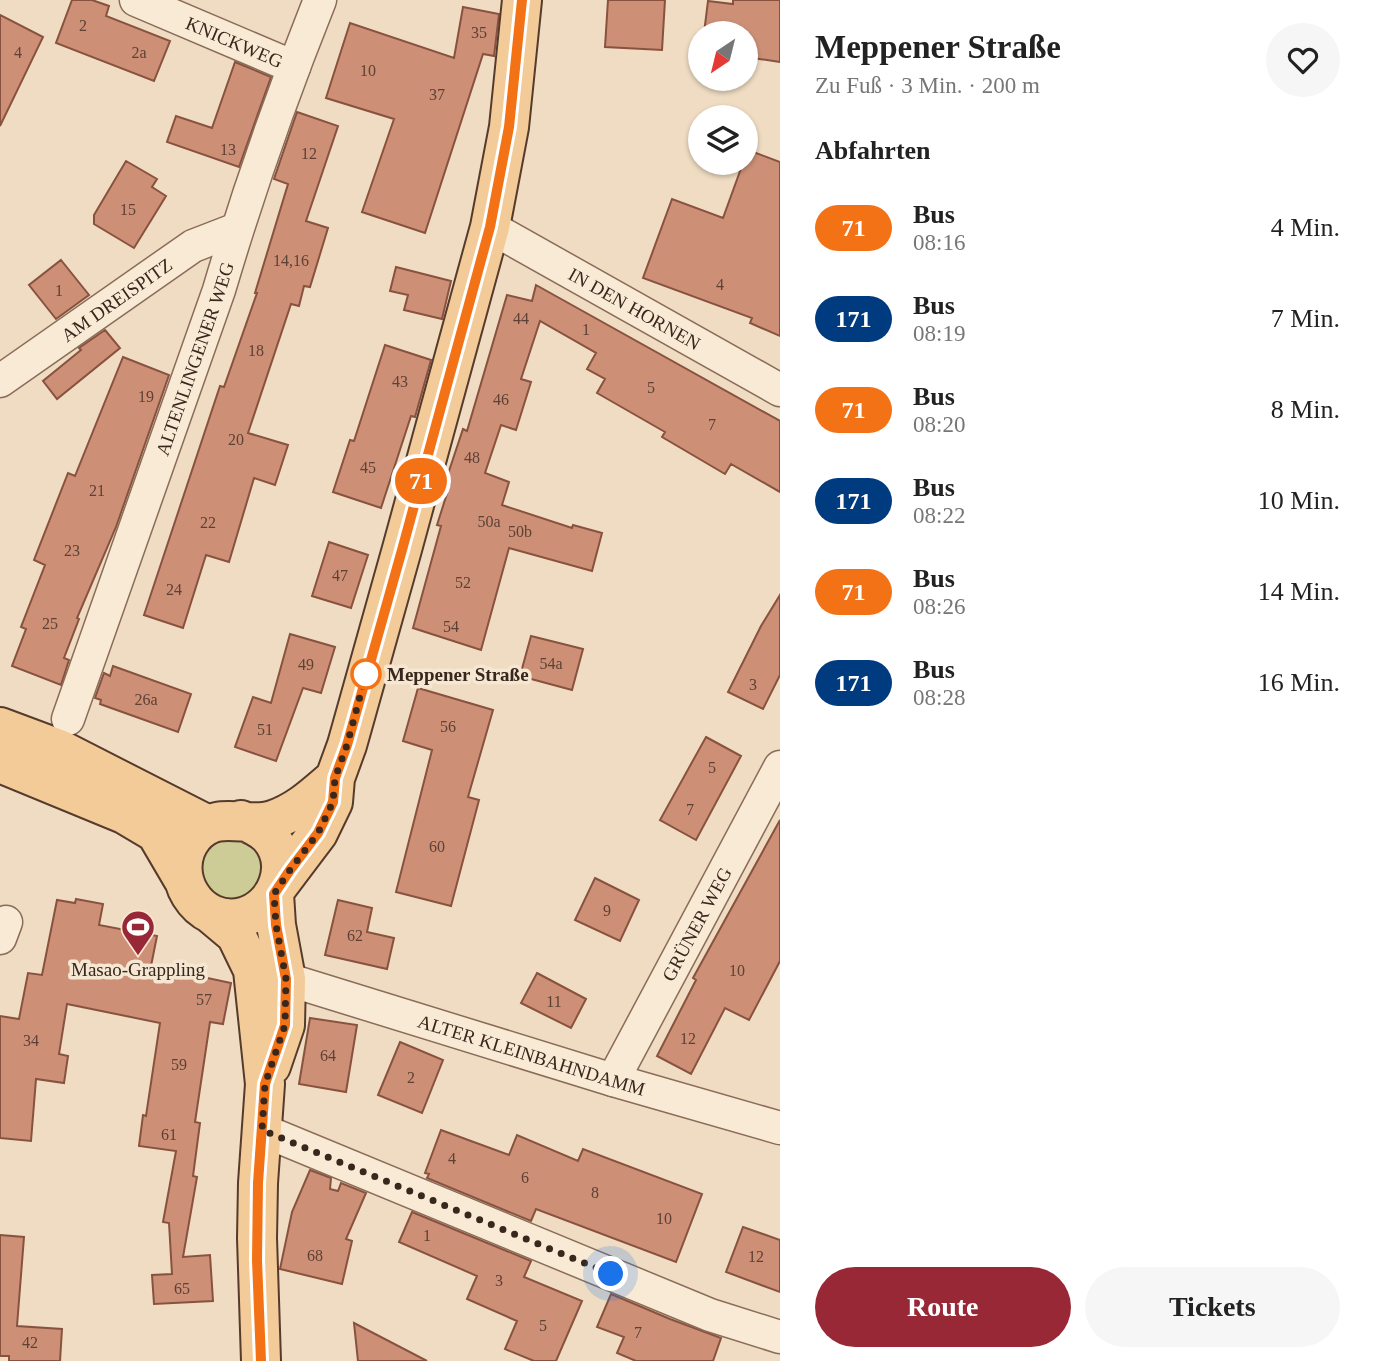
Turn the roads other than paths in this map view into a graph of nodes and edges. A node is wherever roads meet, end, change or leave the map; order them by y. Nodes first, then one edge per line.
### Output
1 (136, 0) edge
2 (320, 0) edge
3 (522, 0) edge
4 (294, 67) junction
5 (490, 227) junction
6 (237, 229) junction
7 (0, 380) edge
8 (780, 390) edge
9 (68, 719) dead end
10 (0, 727) edge
11 (0, 763) edge
12 (780, 767) edge
13 (335, 778) junction
14 (225, 823) junction
15 (183, 879) junction
16 (276, 890) junction
17 (211, 914) junction
18 (286, 979) junction
19 (613, 1080) junction
20 (265, 1084) junction
21 (780, 1128) edge
22 (262, 1130) junction
23 (780, 1337) edge
24 (261, 1361) edge

1 - 4 street, KNICKWEG
2 - 4 street, ALTENLINGENER WEG
3 - 5 main road
4 - 6 street, ALTENLINGENER WEG
5 - 8 street, IN DEN HORNEN
5 - 13 main road
6 - 7 street, AM DREISPITZ
6 - 9 street, ALTENLINGENER WEG
10 - 14 main road
11 - 15 main road
12 - 19 street, GRÜNER WEG
13 - 14 main road
13 - 16 main road
14 - 15 main road
14 - 16 main road
15 - 17 main road
16 - 17 main road
16 - 18 main road
17 - 20 main road
18 - 19 street, ALTER KLEINBAHNDAMM
18 - 20 main road
19 - 21 street, ALTER KLEINBAHNDAMM
20 - 22 main road
22 - 23 street
22 - 24 main road

